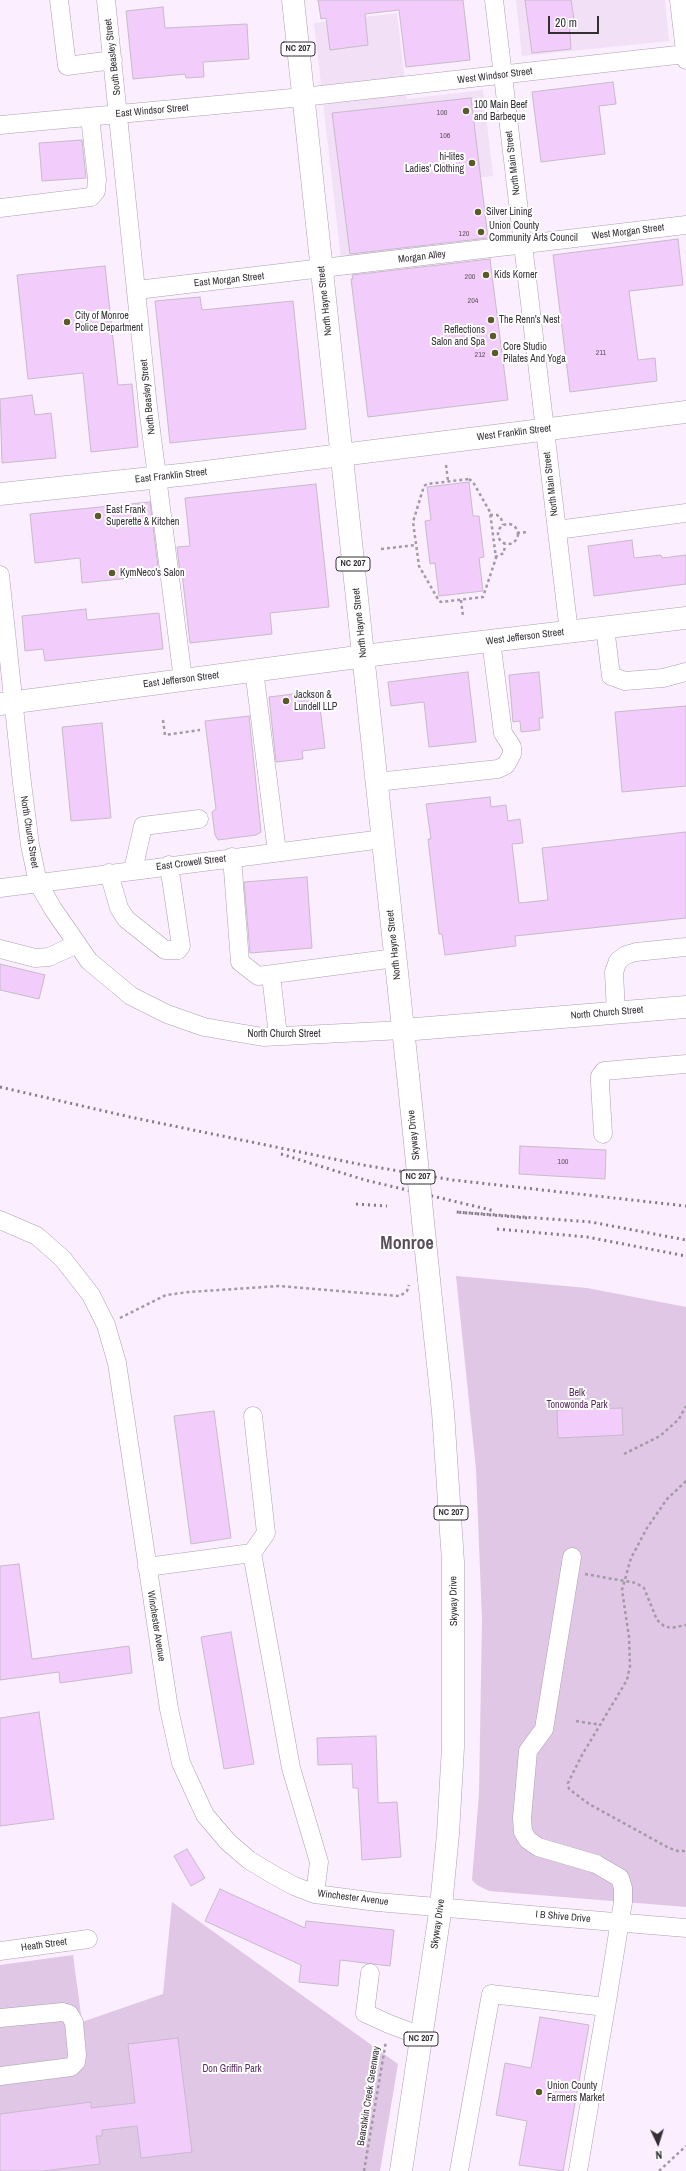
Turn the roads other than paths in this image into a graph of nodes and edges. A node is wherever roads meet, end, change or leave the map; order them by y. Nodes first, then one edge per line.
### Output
1 (59, 0) edge
2 (106, 0) edge
3 (293, 0) edge
4 (494, 0) edge
5 (679, 0) edge
6 (686, 56) edge
7 (113, 60) junction
8 (502, 75) junction
9 (303, 97) junction
10 (119, 114) junction
11 (90, 117) junction
12 (0, 126) edge
13 (6, 208) edge
14 (686, 225) edge
15 (523, 245) junction
16 (322, 270) junction
17 (137, 290) junction
18 (686, 412) edge
19 (545, 430) junction
20 (341, 454) junction
21 (157, 478) junction
22 (0, 494) edge
23 (686, 513) edge
24 (557, 530) junction
25 (0, 575) edge
26 (686, 618) edge
27 (605, 627) junction
28 (569, 632) junction
29 (492, 641) junction
30 (363, 656) junction
31 (254, 670) junction
32 (686, 672) edge
33 (183, 680) junction
34 (6, 703) edge
35 (377, 782) junction
36 (199, 819) dead end
37 (383, 839) junction
38 (277, 852) junction
39 (232, 857) junction
40 (169, 865) junction
41 (133, 870) junction
42 (109, 874) junction
43 (38, 883) junction
44 (0, 888) edge
45 (77, 944) junction
46 (686, 947) edge
47 (0, 949) edge
48 (395, 958) junction
49 (271, 975) junction
50 (686, 1007) edge
51 (616, 1013) junction
52 (403, 1030) junction
53 (278, 1036) junction
54 (686, 1064) edge
55 (603, 1134) dead end
56 (0, 1220) edge
57 (254, 1416) dead end
58 (252, 1553) junction
59 (572, 1557) dead end
60 (147, 1567) junction
61 (315, 1894) junction
62 (441, 1906) junction
63 (621, 1922) junction
64 (683, 1928) edge
65 (88, 1939) dead end
66 (0, 1951) edge
67 (370, 1973) dead end
68 (606, 2006) junction
69 (0, 2018) edge
70 (421, 2036) junction
71 (0, 2076) edge
72 (401, 2171) edge
73 (459, 2171) edge
74 (578, 2171) edge

1 - 7 street
2 - 7 street, South Beasley Street
3 - 9 main road, NC 207
4 - 8 street, North Main Street
5 - 6 street
6 - 8 street, West Windsor Street
7 - 10 street, South Beasley Street
8 - 9 street, West Windsor Street
8 - 15 street, North Main Street
9 - 10 street, East Windsor Street
9 - 16 main road, North Hayne Street / NC 207
10 - 11 street, East Windsor Street
10 - 17 street, North Beasley Street
11 - 12 street, East Windsor Street
11 - 13 street
14 - 15 street, West Morgan Street
15 - 16 street, Morgan Alley
15 - 19 street, North Main Street
16 - 17 street, East Morgan Street
16 - 20 main road, North Hayne Street / NC 207
17 - 21 street, North Beasley Street
18 - 19 main road, West Franklin Street
19 - 20 main road, West Franklin Street
19 - 24 street, North Main Street
20 - 21 main road, East Franklin Street
20 - 30 main road, North Hayne Street / NC 207
21 - 22 main road, East Franklin Street
21 - 33 street, North Beasley Street
23 - 24 street
24 - 28 street, North Main Street
25 - 34 street, North Church Street
26 - 27 main road, West Jefferson Street
27 - 28 main road, West Jefferson Street
27 - 32 street
28 - 29 main road, West Jefferson Street
29 - 30 main road, West Jefferson Street
29 - 35 street
30 - 31 main road, East Jefferson Street
30 - 35 main road, North Hayne Street / NC 207
31 - 33 main road, East Jefferson Street
31 - 38 street
33 - 34 main road, East Jefferson Street
34 - 43 street, North Church Street
35 - 37 main road, North Hayne Street / NC 207
36 - 41 street
37 - 38 street, East Crowell Street
37 - 48 main road, North Hayne Street / NC 207
38 - 39 street, East Crowell Street
39 - 40 street, East Crowell Street
39 - 49 street
40 - 41 street, East Crowell Street
40 - 42 street
41 - 42 street, East Crowell Street
42 - 43 street, East Crowell Street
43 - 44 street, East Crowell Street
43 - 45 street, North Church Street
45 - 47 street
45 - 53 street, North Church Street
46 - 51 street
48 - 49 street
48 - 52 main road, North Hayne Street / NC 207
49 - 53 street
50 - 51 main road, North Church Street
51 - 52 main road, North Church Street
52 - 53 street, North Church Street
52 - 62 main road, Skyway Drive / NC 207, bridge
54 - 55 street
56 - 60 street, Winchester Avenue
57 - 58 street
58 - 60 street
58 - 61 street
59 - 63 street
60 - 61 street, Winchester Avenue
61 - 62 street, Winchester Avenue
62 - 63 street, I B Shive Drive
62 - 70 main road, Skyway Drive / NC 207
63 - 64 street, I B Shive Drive
63 - 68 street
65 - 66 street, Heath Street
67 - 70 street
68 - 73 street
68 - 74 street
69 - 71 street
70 - 72 main road, Skyway Drive / NC 207

